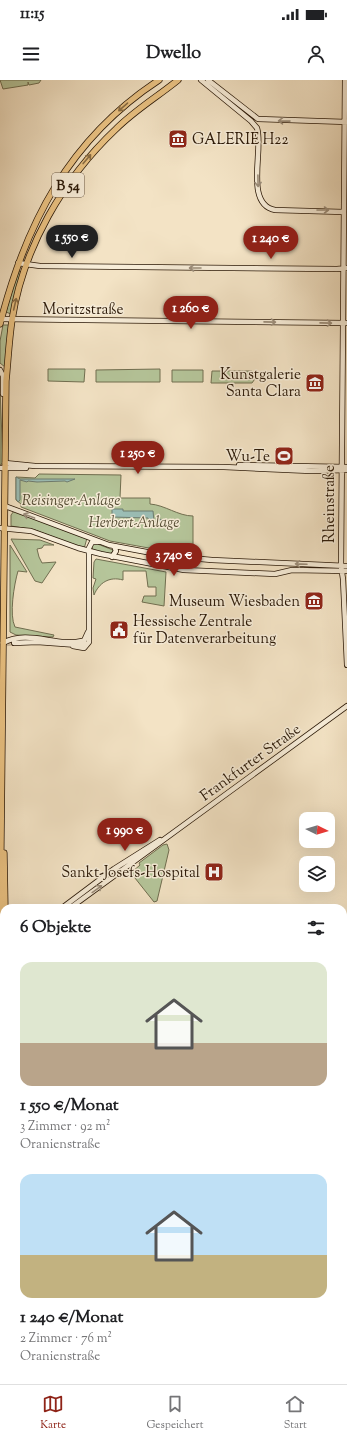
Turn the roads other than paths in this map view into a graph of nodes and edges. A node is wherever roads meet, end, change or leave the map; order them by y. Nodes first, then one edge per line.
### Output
1 (159, 80) edge
2 (201, 80) edge
3 (208, 80) edge
4 (345, 80) edge
5 (177, 81) edge
6 (346, 122) edge
7 (344, 212) junction
8 (18, 263) junction
9 (27, 266) junction
10 (345, 268) edge
11 (12, 320) junction
12 (0, 321) edge
13 (345, 323) edge
14 (0, 370) edge
15 (347, 379) edge
16 (342, 382) junction
17 (6, 411) junction
18 (342, 435) junction
19 (347, 438) edge
20 (344, 466) edge
21 (4, 467) edge
22 (224, 467) junction
23 (347, 470) edge
24 (342, 471) junction
25 (5, 506) junction
26 (2, 528) edge
27 (111, 545) junction
28 (78, 548) junction
29 (89, 551) junction
30 (101, 554) junction
31 (112, 557) junction
32 (89, 562) junction
33 (347, 566) edge
34 (343, 570) edge
35 (346, 613) edge
36 (89, 628) junction
37 (3, 632) junction
38 (12, 641) junction
39 (84, 641) junction
40 (1, 645) edge
41 (73, 646) junction
42 (347, 665) edge
43 (347, 706) edge
44 (1, 777) edge
45 (2, 817) junction
46 (167, 837) junction
47 (1, 904) edge
48 (5, 904) edge
49 (67, 904) edge
50 (76, 904) edge

1 -> 8 main road, B 54
2 -> 7 street
6 -> 3 street
4 - 6 street, Rheinstraße
9 -> 5 main road, B 54
6 - 7 street, Rheinstraße
7 - 10 street, Rheinstraße
8 - 9 street
8 - 12 main road, B 54
10 -> 9 street
11 -> 9 main road, B 54
10 - 13 street, Rheinstraße
11 - 12 street, Moritzstraße
11 -> 13 street, Moritzstraße
11 - 17 main road, B 54
13 - 16 street, Rheinstraße
14 - 17 street
15 - 16 street
16 - 18 street, Rheinstraße
17 - 21 main road, B 54
18 - 19 street
18 - 20 street, Rheinstraße
20 - 22 street
20 - 24 street, Rheinstraße
21 - 22 street
21 - 25 main road, B 54
22 - 24 street
23 - 24 street
24 - 34 street, Rheinstraße
25 - 26 main road, B 54
27 -> 25 street
26 - 28 street
26 - 37 main road, B 54
27 - 29 street
27 - 31 street
34 -> 27 street
28 - 29 street
28 - 32 street
29 - 30 street
29 - 32 street
30 - 31 street
30 - 32 street
31 - 34 street
32 - 36 street
33 - 34 street
34 - 35 street, Rheinstraße
35 - 42 street, Rheinstraße
36 - 39 street
36 - 41 street
37 - 38 street
37 - 40 main road, B 54
38 - 39 street
38 - 40 street
38 - 41 street
39 - 41 street
40 - 44 main road, B 54
43 - 46 street, Frankfurter Straße
44 - 45 main road, B 54
45 - 47 main road, B 54
45 - 48 main road
46 - 49 street, Frankfurter Straße
50 -> 46 street, Frankfurter Straße

